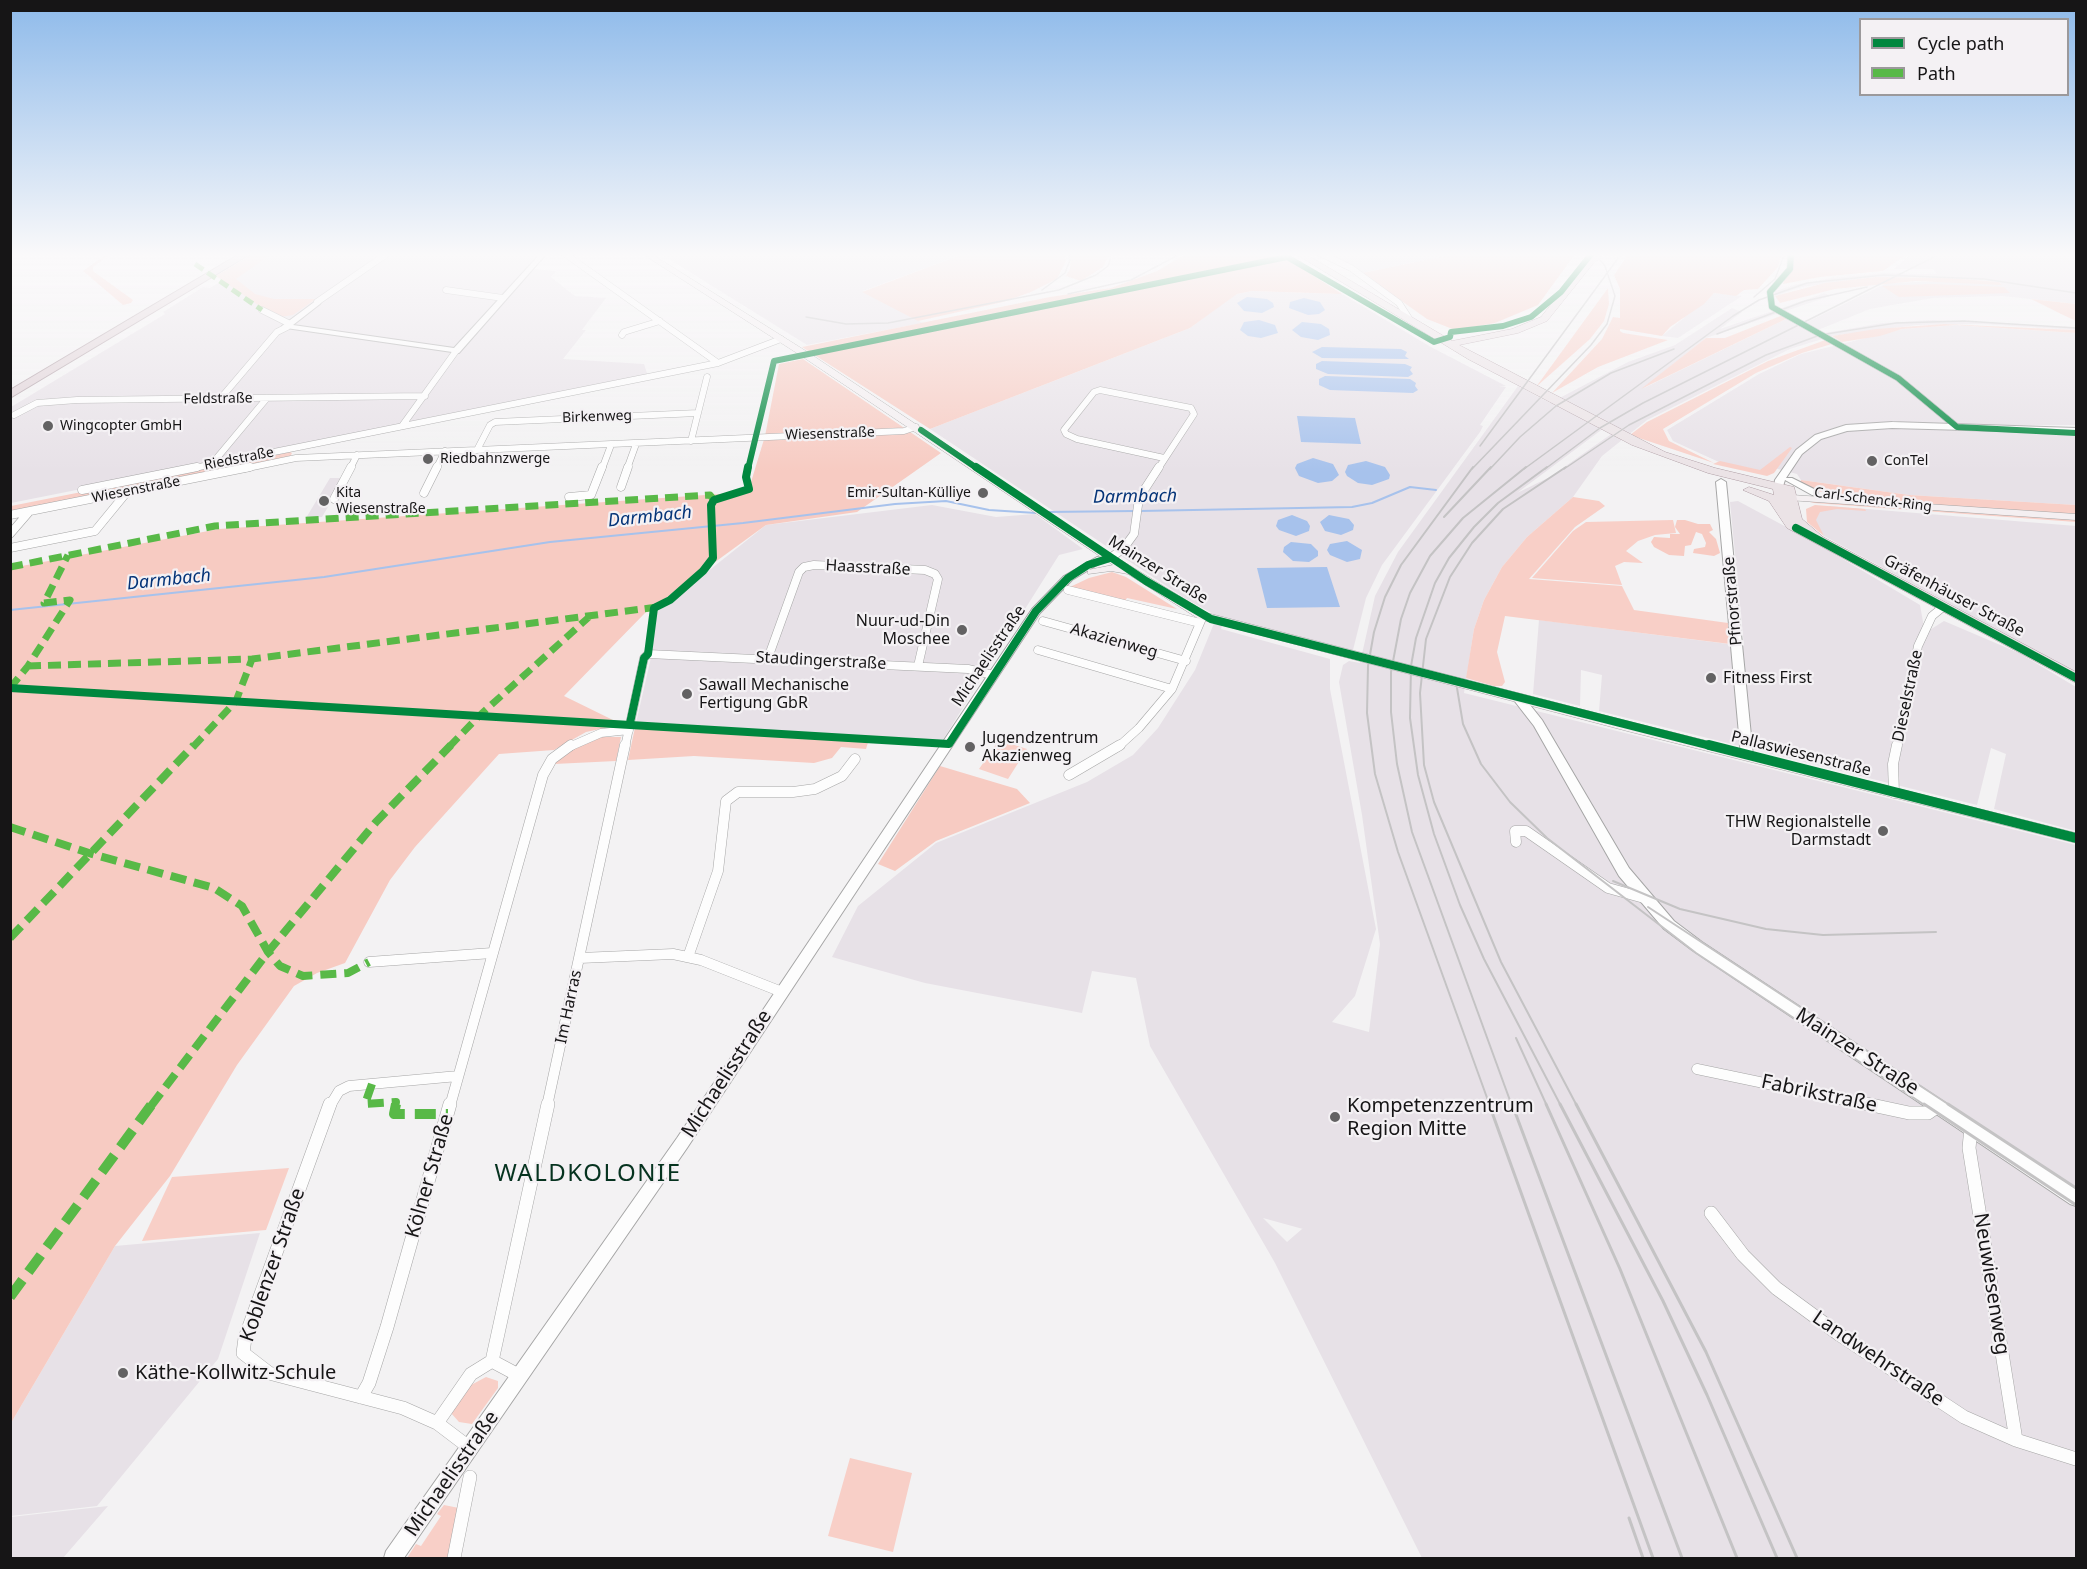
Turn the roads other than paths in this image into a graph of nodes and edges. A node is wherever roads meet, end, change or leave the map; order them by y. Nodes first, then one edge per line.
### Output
1 (108, 326) edge
2 (125, 326) edge
3 (285, 326) edge
4 (295, 326) edge
5 (478, 326) edge
6 (646, 326) edge
7 (667, 326) edge
8 (761, 326) edge
9 (1419, 326) edge
10 (1516, 326) edge
11 (1806, 326) edge
12 (1430, 332) junction
13 (622, 335) dead end
14 (1471, 338) junction
15 (781, 339) junction
16 (1449, 343) junction
17 (456, 351) junction
18 (1472, 357) junction
19 (718, 363) junction
20 (707, 377) dead end
21 (10, 384) edge
22 (10, 395) edge
23 (425, 396) junction
24 (267, 398) junction
25 (220, 399) junction
26 (698, 413) junction
27 (14, 415) dead end
28 (411, 416) junction
29 (426, 422) junction
30 (916, 427) junction
31 (1957, 427) junction
32 (397, 428) junction
33 (2076, 431) edge
34 (691, 441) junction
35 (636, 444) junction
36 (611, 445) junction
37 (297, 447) junction
38 (477, 450) junction
39 (445, 451) junction
40 (1661, 454) junction
41 (357, 455) junction
42 (296, 458) junction
43 (1164, 458) junction
44 (1680, 459) junction
45 (211, 465) junction
46 (1722, 478) junction
47 (621, 487) dead end
48 (1785, 488) junction
49 (82, 490) dead end
50 (127, 492) junction
51 (424, 493) dead end
52 (569, 497) dead end
53 (334, 499) dead end
54 (1956, 510) junction
55 (29, 512) junction
56 (10, 515) edge
57 (2076, 518) edge
58 (10, 534) edge
59 (1092, 545) junction
60 (10, 548) edge
61 (1110, 558) junction
62 (1090, 568) junction
63 (1132, 572) junction
64 (1063, 589) junction
65 (1943, 607) junction
66 (1202, 620) junction
67 (1043, 621) dead end
68 (1038, 650) dead end
69 (648, 654) joint
70 (768, 658) junction
71 (1186, 661) junction
72 (918, 666) junction
73 (993, 675) junction
74 (2076, 678) edge
75 (1172, 689) junction
76 (1519, 699) junction
77 (1550, 707) junction
78 (1538, 723) junction
79 (629, 730) junction
80 (1747, 756) junction
81 (855, 759) dead end
82 (1069, 776) dead end
83 (1894, 793) junction
84 (1515, 837) dead end
85 (2076, 838) edge
86 (1644, 898) junction
87 (492, 953) junction
88 (688, 957) junction
89 (580, 958) junction
90 (369, 962) dead end
91 (782, 992) junction
92 (1697, 1069) dead end
93 (459, 1076) junction
94 (1938, 1106) junction
95 (1971, 1128) junction
96 (2076, 1198) edge
97 (1711, 1213) dead end
98 (492, 1361) junction
99 (520, 1376) junction
100 (361, 1397) junction
101 (437, 1423) junction
102 (2016, 1440) junction
103 (471, 1448) junction
104 (2076, 1459) edge
105 (470, 1477) dead end
106 (393, 1558) edge
107 (454, 1558) edge

1 - 21 highway
2 - 22 highway
3 - 25 street
4 - 17 street
5 - 17 street
6 - 13 street
7 - 19 street
8 - 15 main road, Mainzer Straße
9 - 12 main road
10 - 14 main road
11 - 31 street
12 - 14 main road
12 - 16 main road
14 - 16 main road
14 - 18 main road
15 - 19 street, Riedstraße
15 - 30 main road, Mainzer Straße
16 - 18 main road
17 - 23 street, Riedstraße
18 - 40 main road
19 - 29 street, Riedstraße
20 - 26 street
23 - 24 street, Feldstraße
23 - 28 street, Riedstraße
24 - 25 street, Feldstraße
24 - 45 street
25 - 27 street, Feldstraße
26 - 34 street
26 - 38 street, Birkenweg
28 - 29 street
28 - 32 street, Riedstraße
29 - 32 street, Riedstraße
30 - 34 street, Wiesenstraße
30 - 59 main road, Mainzer Straße
31 - 33 street
31 - 48 street
32 - 37 street, Riedstraße
34 - 35 street, Wiesenstraße
35 - 36 street, Wiesenstraße
35 - 47 street
36 - 38 street, Wiesenstraße
36 - 52 street
37 - 42 street
37 - 45 street, Riedstraße
38 - 39 street, Wiesenstraße
39 - 41 street, Wiesenstraße
39 - 51 street
40 - 44 main road
40 - 46 main road
41 - 42 street, Wiesenstraße
41 - 53 street
42 - 50 street, Wiesenstraße
43 - 43 street
43 - 61 street
44 - 46 main road
44 - 48 main road
45 - 49 street, Riedstraße
46 - 48 main road
46 - 48 main road, Gräfenhäuser Straße
46 - 80 street, Pfnorstraße
48 - 54 main road, Carl-Schenck-Ring
48 - 54 main road, Carl-Schenck-Ring
48 - 65 main road, Gräfenhäuser Straße
50 - 55 street, Wiesenstraße
50 - 60 street
54 - 57 main road, Carl-Schenck-Ring
55 - 56 street, Wiesenstraße
55 - 58 street
59 - 61 main road, Mainzer Straße
59 - 62 street
61 - 62 street, Michaelisstraße
61 - 63 main road, Mainzer Straße
62 - 63 main road
62 - 64 street, Michaelisstraße
63 - 66 main road, Mainzer Straße
64 - 66 street
64 - 73 street, Michaelisstraße
65 - 74 main road, Gräfenhäuser Straße
65 - 83 street, Dieselstraße
66 - 71 street
66 - 76 main road, Mainzer Straße
67 - 71 street, Akazienweg
68 - 75 street, Akazienweg
69 - 70 street, Staudingerstraße
69 - 79 street, Im Harras
70 - 72 street, Staudingerstraße
70 - 72 street, Haasstraße
71 - 75 street
72 - 73 street, Staudingerstraße
73 - 91 street, Michaelisstraße
75 - 82 street
76 - 77 main road, Pallaswiesenstraße
76 - 78 street, Mainzer Straße
77 - 78 street
77 - 80 main road, Pallaswiesenstraße
78 - 86 street, Mainzer Straße
79 - 87 street, Kölner Straße
79 - 89 street, Im Harras
80 - 83 main road, Pallaswiesenstraße
81 - 88 street
83 - 85 main road, Pallaswiesenstraße
84 - 86 street
86 - 94 street, Mainzer Straße
87 - 90 street
87 - 93 street, Kölner Straße
88 - 89 street
88 - 91 street
89 - 98 street, Im Harras
91 - 99 street, Michaelisstraße
92 - 94 street, Fabrikstraße
93 - 100 street, Kölner Straße
93 - 100 street, Koblenzer Straße
94 - 95 street, Mainzer Straße
95 - 96 street, Mainzer Straße
95 - 102 street, Neuwiesenweg
97 - 102 street, Landwehrstraße
98 - 99 street
98 - 101 street
99 - 103 street, Michaelisstraße
100 - 101 street, Koblenzer Straße
101 - 103 street, Koblenzer Straße
102 - 104 street, Landwehrstraße
103 - 106 street, Michaelisstraße
105 - 107 street

